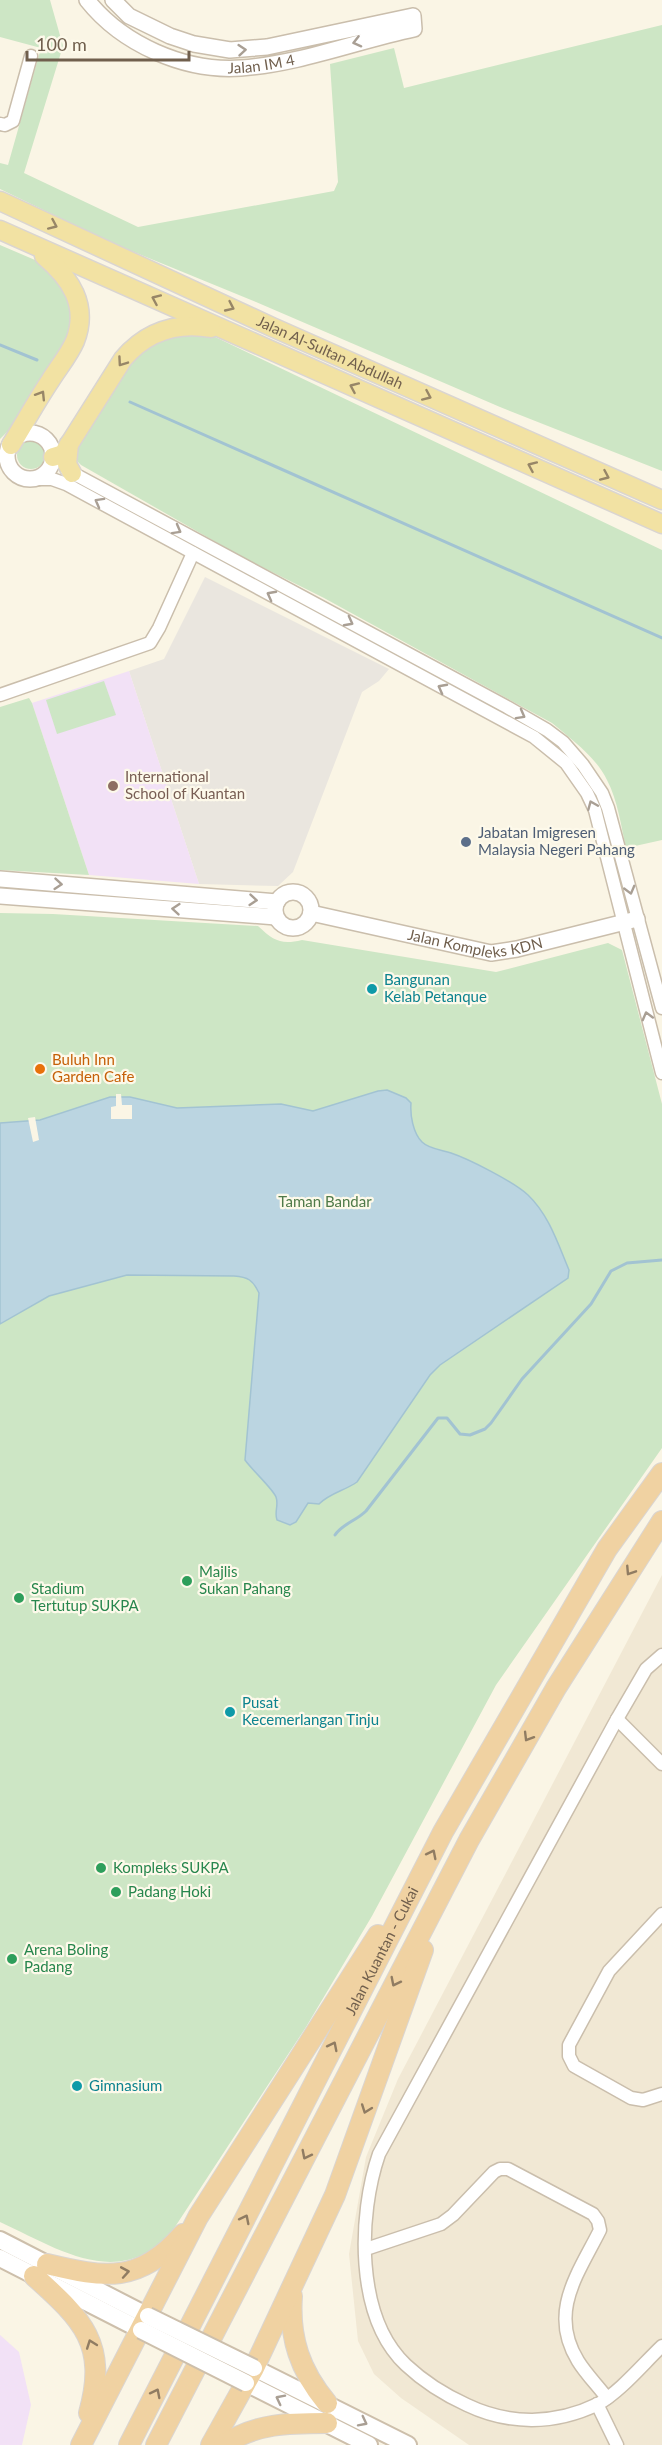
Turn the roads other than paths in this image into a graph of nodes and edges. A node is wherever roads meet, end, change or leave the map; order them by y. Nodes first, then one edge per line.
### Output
1 (87, 0) edge
2 (113, 0) edge
3 (31, 56) dead end
4 (0, 124) edge
5 (0, 201) edge
6 (0, 230) edge
7 (25, 241) junction
8 (230, 332) junction
9 (69, 444) junction
10 (6, 451) edge
11 (53, 459) junction
12 (72, 473) junction
13 (0, 476) edge
14 (29, 479) junction
15 (662, 500) edge
16 (662, 524) edge
17 (193, 553) junction
18 (210, 556) junction
19 (416, 657) junction
20 (409, 670) junction
21 (0, 695) edge
22 (0, 879) edge
23 (0, 896) edge
24 (276, 910) junction
25 (311, 913) junction
26 (630, 920) junction
27 (662, 1008) edge
28 (662, 1073) edge
29 (662, 1473) edge
30 (662, 1522) edge
31 (662, 1655) edge
32 (617, 1719) junction
33 (662, 1764) edge
34 (416, 1885) junction
35 (440, 1895) junction
36 (662, 1914) edge
37 (662, 2094) edge
38 (198, 2217) junction
39 (0, 2240) edge
40 (366, 2249) junction
41 (0, 2258) edge
42 (40, 2270) junction
43 (297, 2276) junction
44 (144, 2323) junction
45 (662, 2346) edge
46 (250, 2375) junction
47 (602, 2401) junction
48 (327, 2413) junction
49 (81, 2444) edge
50 (129, 2445) edge
51 (156, 2445) edge
52 (211, 2445) edge
53 (224, 2445) edge
54 (369, 2445) edge
55 (408, 2445) edge
56 (617, 2445) edge

2 -> 1 street, Jalan IM 4
3 - 4 street
5 -> 15 main road, Jalan Al-Sultan Abdullah
6 - 7 main road, Jalan Al-Sultan Abdullah
8 -> 7 main road, Jalan Al-Sultan Abdullah
10 -> 7 main road
8 -> 9 main road
16 -> 8 main road, Jalan Al-Sultan Abdullah
9 - 11 main road
9 - 12 main road
10 - 11 street
10 - 14 street
11 - 12 street
11 - 14 street
12 -> 18 street
13 - 14 street
17 -> 14 street
17 - 18 street
17 - 21 street
18 -> 19 street
20 -> 18 street
19 - 20 street
19 -> 26 street
26 -> 20 street
22 -> 24 street
24 -> 23 street
24 - 25 street
24 - 25 street
25 - 26 street, Jalan Kompleks KDN
26 - 27 street
28 -> 26 street
34 -> 29 highway, Jalan Kuantan - Cukai
30 -> 35 highway, Jalan Kuantan - Cukai
31 - 32 street
32 - 33 street
32 - 40 street
34 - 38 highway
50 -> 34 highway, Jalan Kuantan - Cukai
35 -> 43 highway
35 -> 51 highway, Jalan Kuantan - Cukai
36 - 37 street
42 -> 38 highway
38 - 44 highway
39 - 42 main road
40 - 47 street
40 - 47 street
41 - 42 main road
42 - 44 main road
49 -> 42 highway
43 - 46 highway
43 - 48 highway
44 - 46 main road, bridge
44 - 49 highway
45 - 47 street
46 - 48 main road
46 - 52 highway
47 - 56 street
48 - 53 highway
48 - 54 main road
48 -> 55 main road

